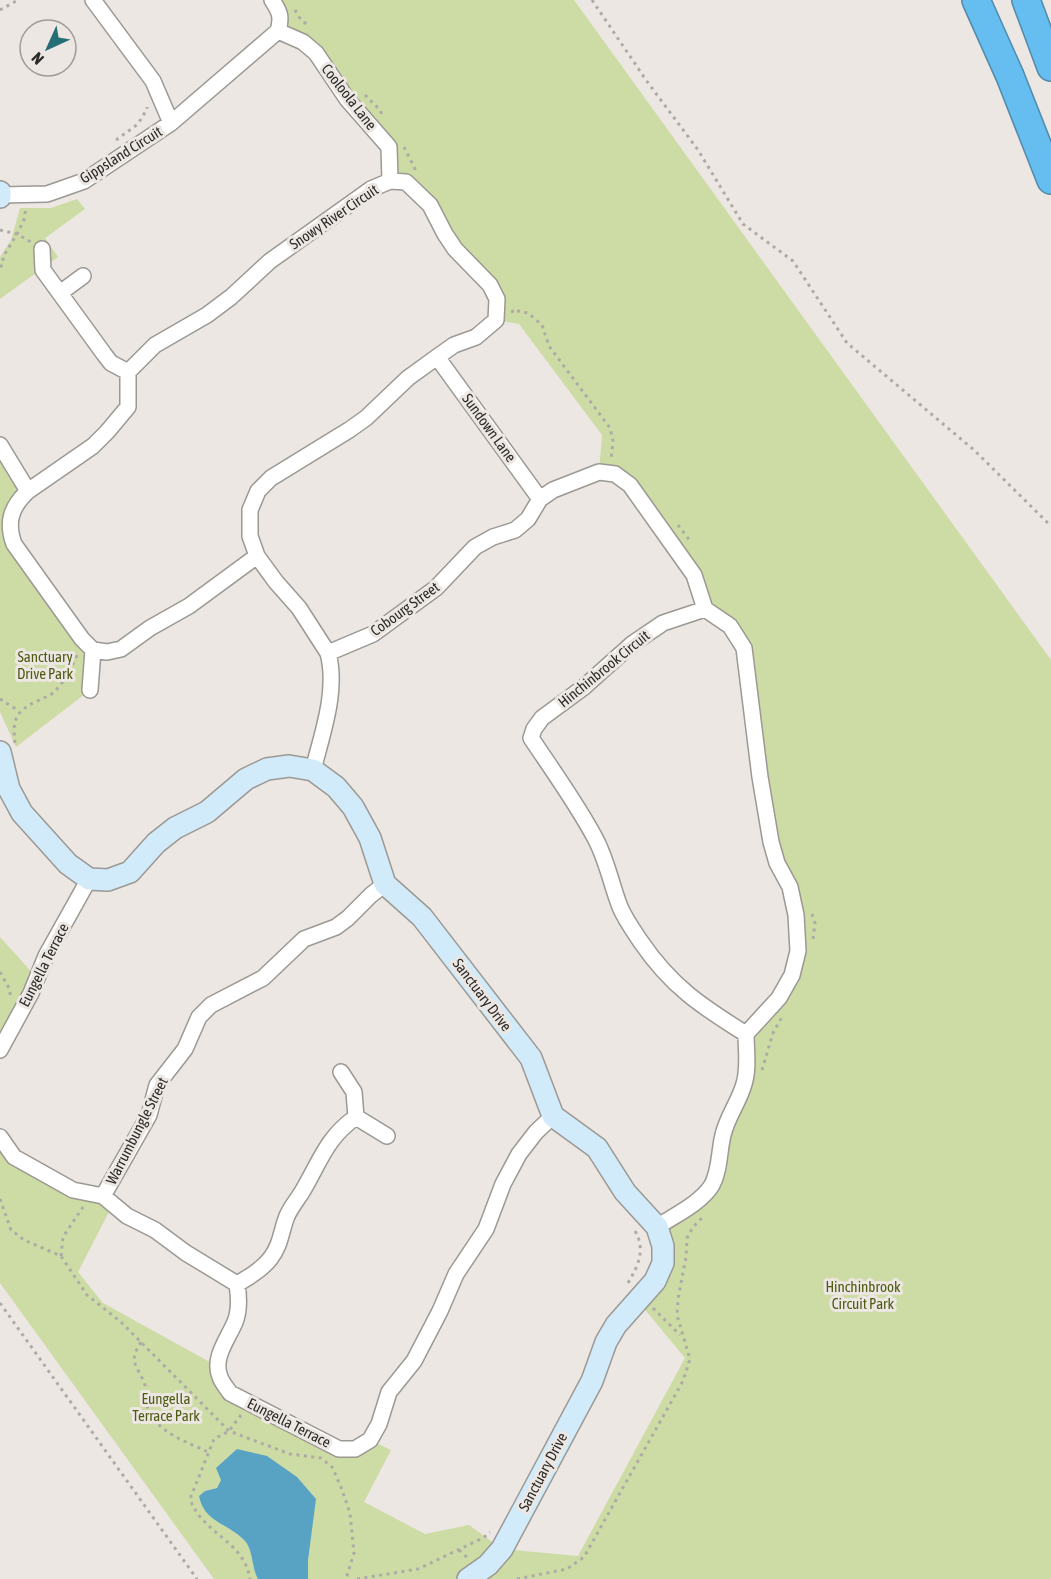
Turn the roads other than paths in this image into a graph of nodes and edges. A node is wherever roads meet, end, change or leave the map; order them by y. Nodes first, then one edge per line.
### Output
1 (93, 0) edge
2 (272, 0) edge
3 (976, 0) edge
4 (1026, 0) edge
5 (280, 26) junction
6 (1051, 67) edge
7 (171, 123) junction
8 (1051, 180) edge
9 (390, 181) junction
10 (0, 195) edge
11 (42, 249) dead end
12 (83, 276) dead end
13 (60, 293) junction
14 (437, 357) junction
15 (128, 372) junction
16 (0, 445) edge
17 (28, 491) junction
18 (540, 499) junction
19 (257, 556) junction
20 (705, 609) junction
21 (93, 650) junction
22 (328, 654) junction
23 (90, 690) dead end
24 (8, 751) edge
25 (313, 770) junction
26 (89, 879) junction
27 (385, 884) junction
28 (746, 1034) junction
29 (0, 1050) edge
30 (341, 1072) dead end
31 (553, 1116) junction
32 (356, 1117) junction
33 (387, 1136) dead end
34 (0, 1137) edge
35 (103, 1196) junction
36 (657, 1227) junction
37 (237, 1284) junction
38 (468, 1579) edge

1 - 7 street, Gippsland Circuit
2 - 5 street
3 - 8 highway
4 - 6 highway
5 - 7 street, Gippsland Circuit
5 - 9 street, Cooloola Lane
7 - 10 street, Gippsland Circuit
9 - 14 street, Snowy River Circuit
9 - 15 street, Snowy River Circuit
11 - 13 street
12 - 13 street
13 - 15 street
14 - 18 street, Sundown Lane
14 - 19 street, Snowy River Circuit
15 - 17 street
16 - 17 street
17 - 21 street
18 - 20 street, Cobourg Street
18 - 22 street, Cobourg Street
19 - 21 street
19 - 22 street, Snowy River Circuit
20 - 28 street
20 - 28 street, Hinchinbrook Circuit
21 - 23 street
22 - 25 street
24 - 26 street
25 - 26 street
25 - 27 street
26 - 29 street, Eungella Terrace
27 - 31 street, Sanctuary Drive
27 - 35 street, Warrumbungle Street
28 - 36 street
30 - 32 street
31 - 36 street
31 - 37 street, Eungella Terrace
32 - 33 street
32 - 37 street
34 - 35 street
35 - 37 street
36 - 38 street, Sanctuary Drive

